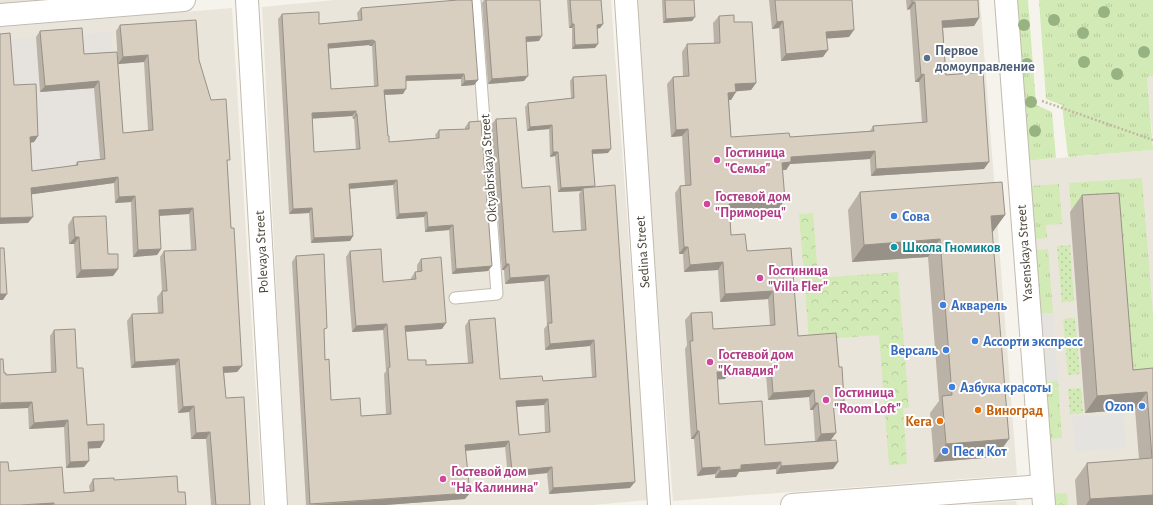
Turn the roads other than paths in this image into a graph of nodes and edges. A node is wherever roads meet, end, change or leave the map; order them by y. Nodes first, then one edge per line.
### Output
1 (184, 0) edge
2 (247, 0) edge
3 (475, 0) edge
4 (626, 0) edge
5 (1006, 0) edge
6 (0, 15) edge
7 (455, 298) dead end
8 (1043, 496) edge
9 (858, 503) edge
10 (276, 505) edge
11 (659, 505) edge
12 (792, 505) edge

1 - 6 street
2 - 10 street, Polevaya Street
3 - 7 lane, Oktyabrskaya Street
4 - 11 street, Sedina Street
5 - 8 street, Yasenskaya Street
8 - 9 street
9 - 12 street

